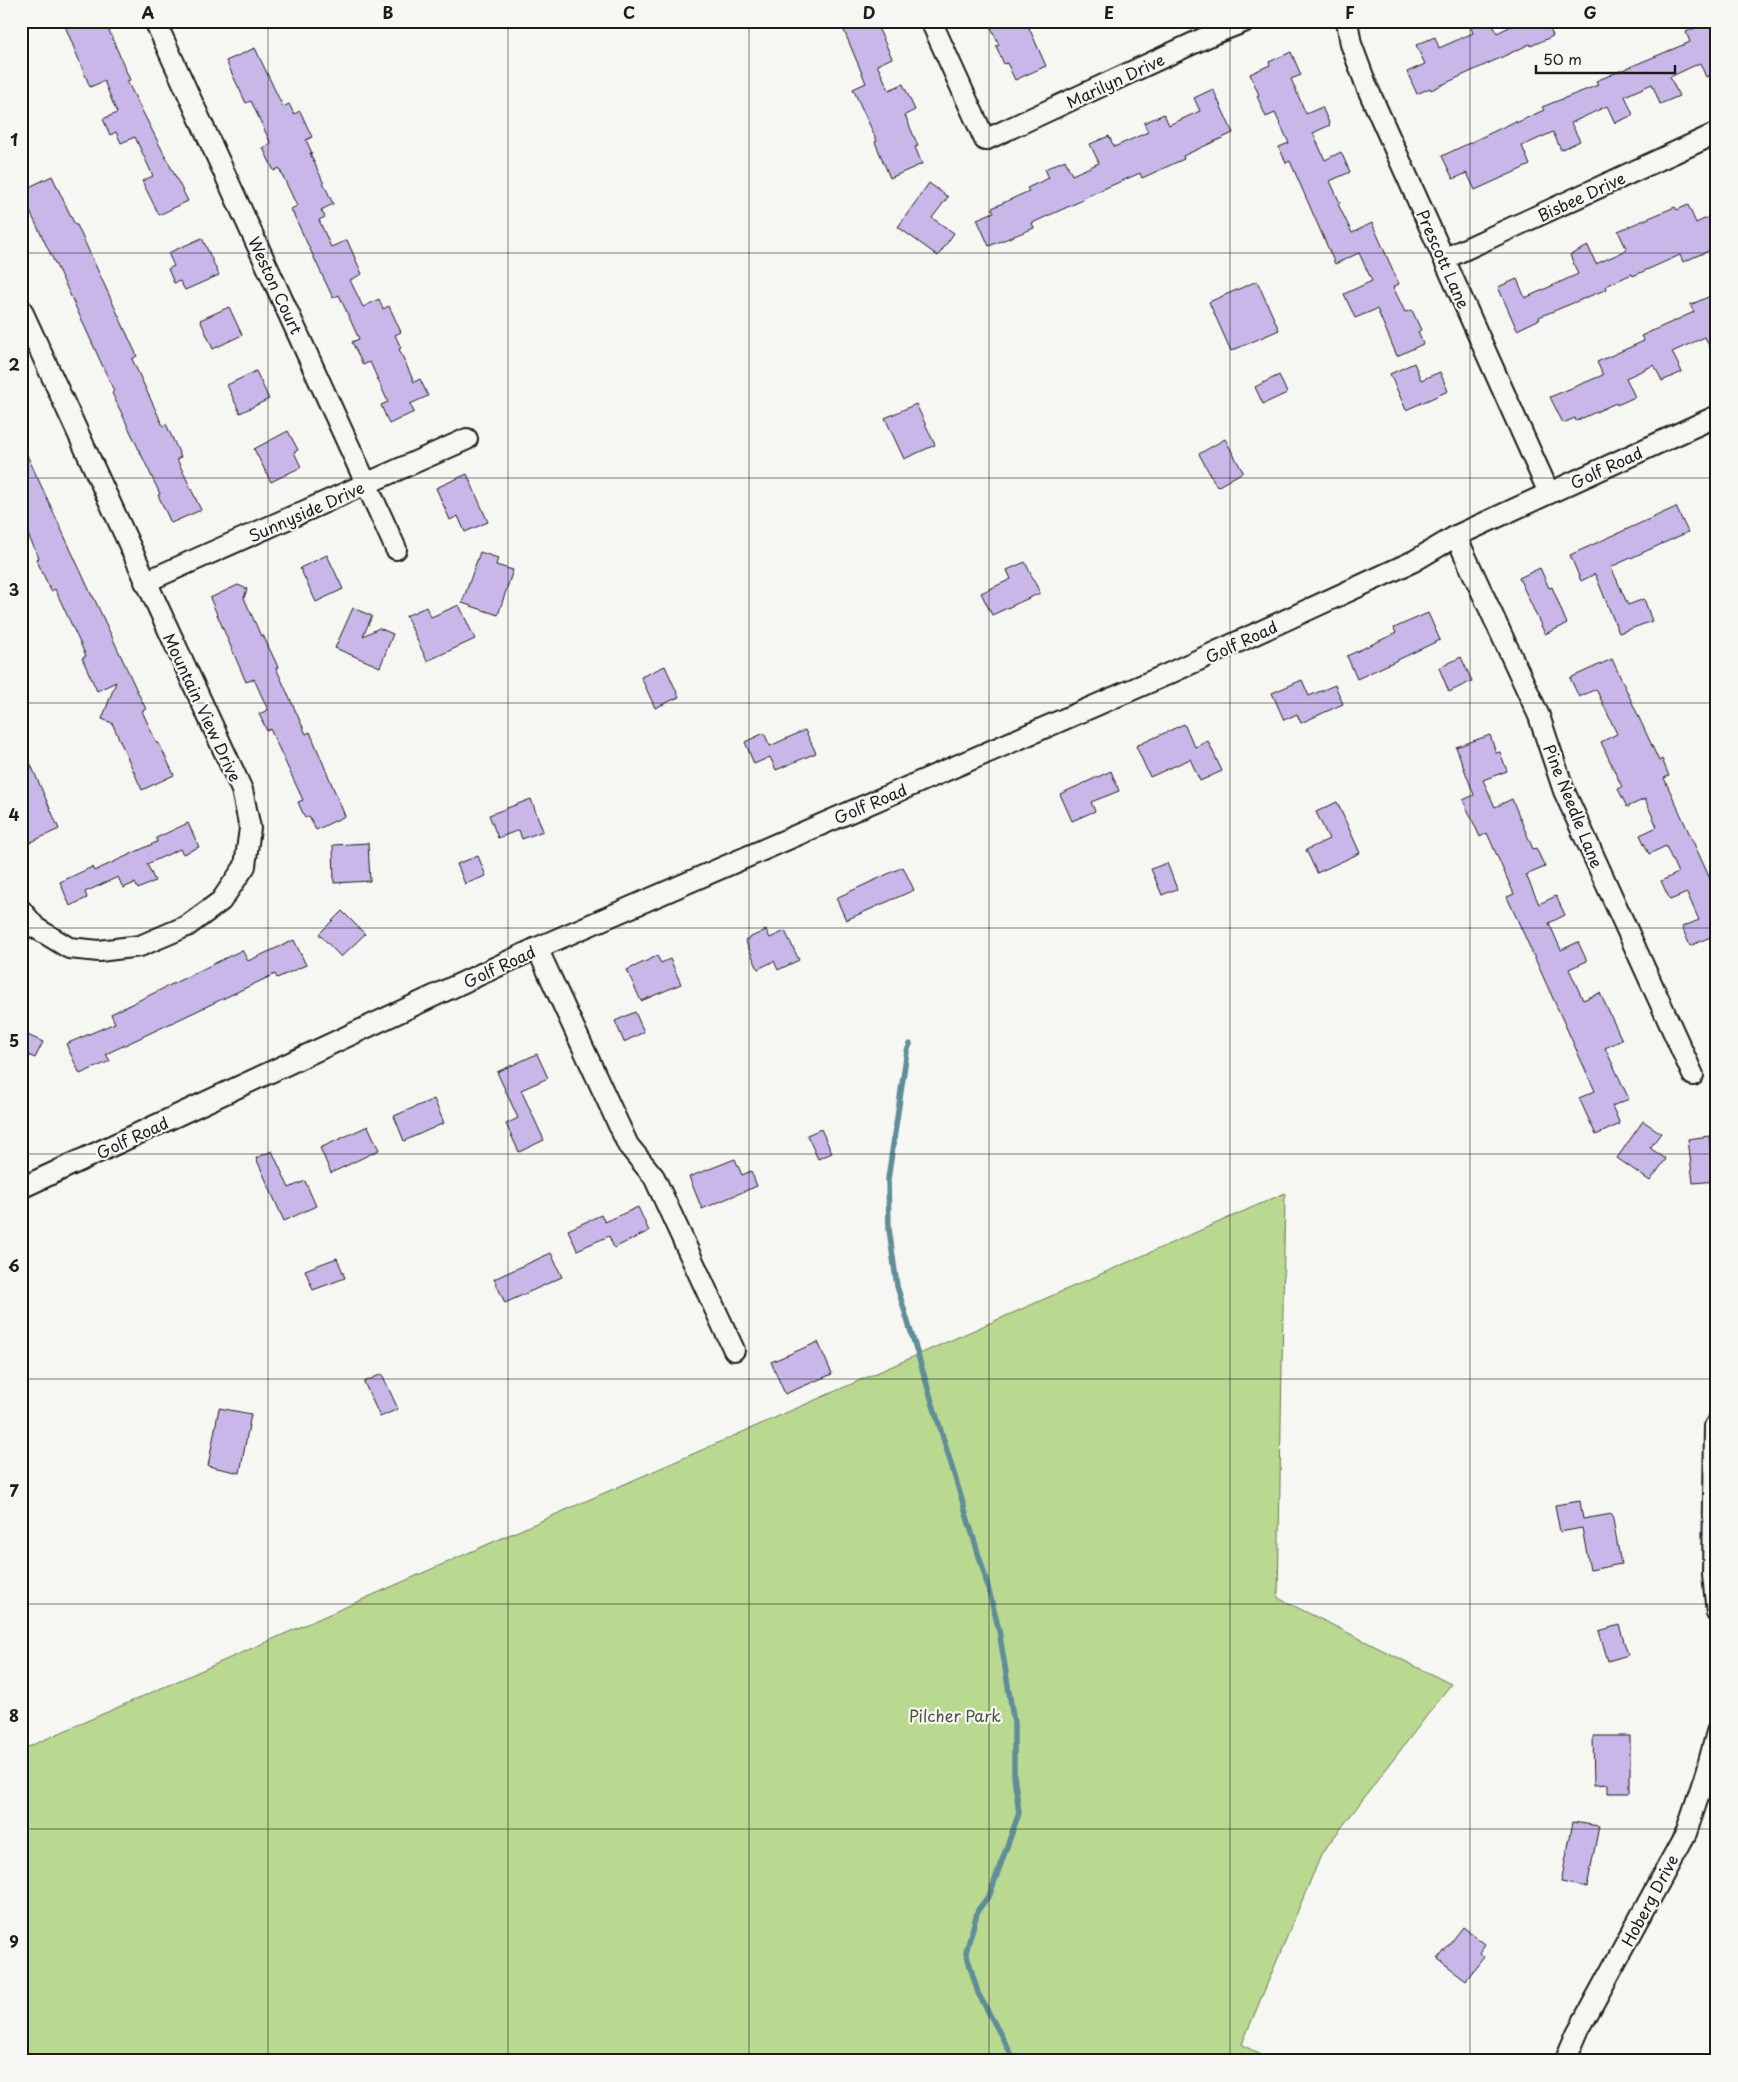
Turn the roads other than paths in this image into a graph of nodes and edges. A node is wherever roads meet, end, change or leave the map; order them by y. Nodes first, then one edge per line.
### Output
1 (155, 21) edge
2 (931, 21) edge
3 (1246, 21) edge
4 (1347, 21) edge
5 (1210, 28) edge
6 (1717, 132) edge
7 (1444, 259) junction
8 (21, 309) edge
9 (1717, 416) edge
10 (467, 439) dead end
11 (366, 484) junction
12 (1549, 493) junction
13 (1456, 536) junction
14 (396, 549) dead end
15 (145, 582) junction
16 (21, 910) edge
17 (537, 948) junction
18 (1692, 1075) dead end
19 (21, 1188) edge
20 (734, 1350) dead end
21 (1717, 1423) edge
22 (1717, 1614) edge
23 (1717, 1732) edge
24 (1565, 2061) edge

1 - 11 street, Weston Court
2 - 5 street, Marilyn Drive
3 - 5 street, Marilyn Drive
4 - 7 street, Prescott Lane
6 - 7 street, Bisbee Drive
7 - 12 street, Prescott Lane
8 - 15 street, Mountain View Drive
9 - 12 street, Golf Road
10 - 11 street, Sunnyside Drive
11 - 14 street, Weston Court
11 - 15 street, Sunnyside Drive
12 - 13 street, Golf Road
13 - 17 street, Golf Road
13 - 18 street, Pine Needle Lane
15 - 16 street, Mountain View Drive
17 - 19 street, Golf Road
17 - 20 street
21 - 22 street
23 - 24 street, Hoberg Drive

